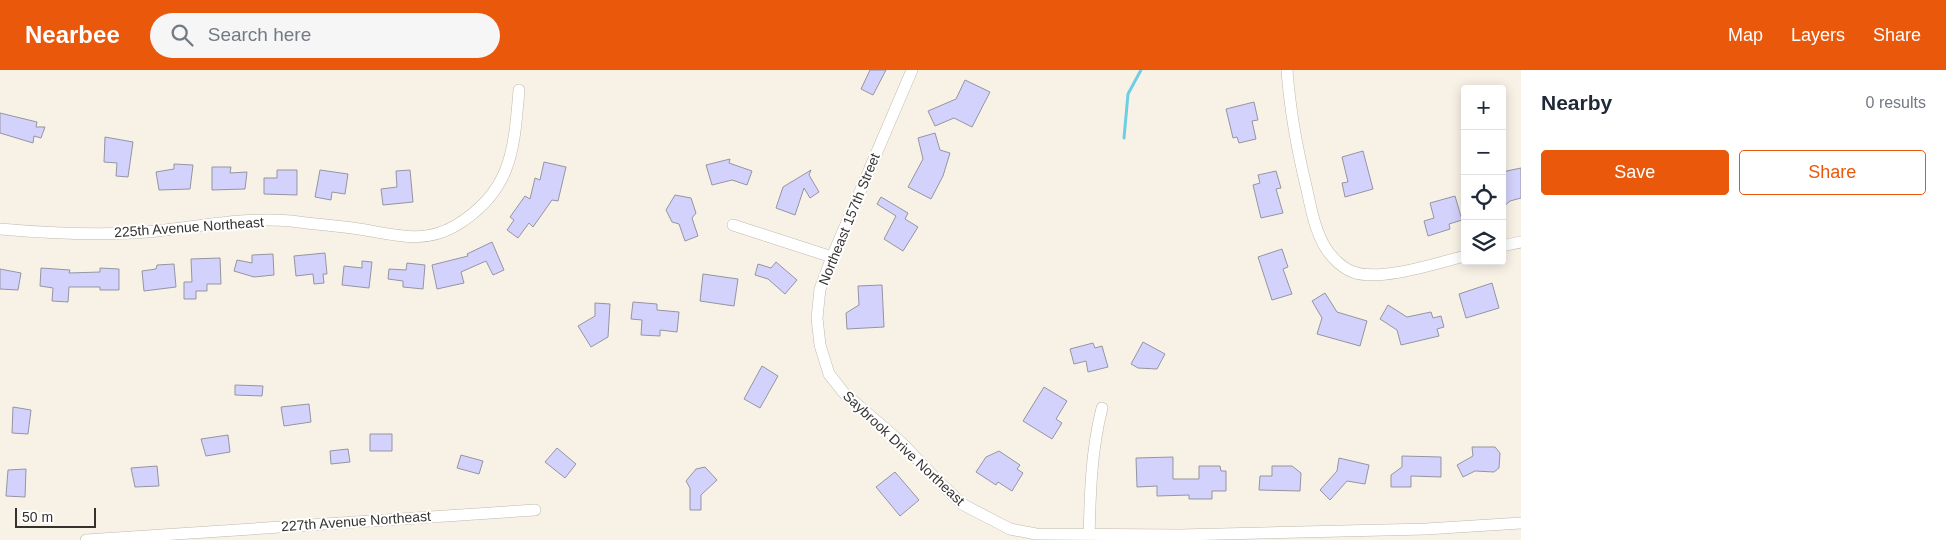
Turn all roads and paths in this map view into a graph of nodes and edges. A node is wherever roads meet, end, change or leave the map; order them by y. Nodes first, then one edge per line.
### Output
1 (912, 70) edge
2 (1287, 70) edge
3 (519, 90) dead end
4 (733, 224) dead end
5 (0, 229) edge
6 (1521, 242) edge
7 (1506, 245) edge
8 (832, 257) junction
9 (1461, 257) edge
10 (829, 374) joint
11 (1102, 408) dead end
12 (535, 510) dead end
13 (1521, 523) edge
14 (1089, 538) edge
15 (86, 540) edge

1 - 8 street, Northeast 157th Street
2 - 9 street
3 - 5 street, 225th Avenue Northeast
4 - 8 street
6 - 7 street
8 - 10 street, Northeast 157th Street
10 - 14 street, Saybrook Drive Northeast
11 - 14 street
12 - 15 street, 227th Avenue Northeast
13 - 14 street, Saybrook Drive Northeast

